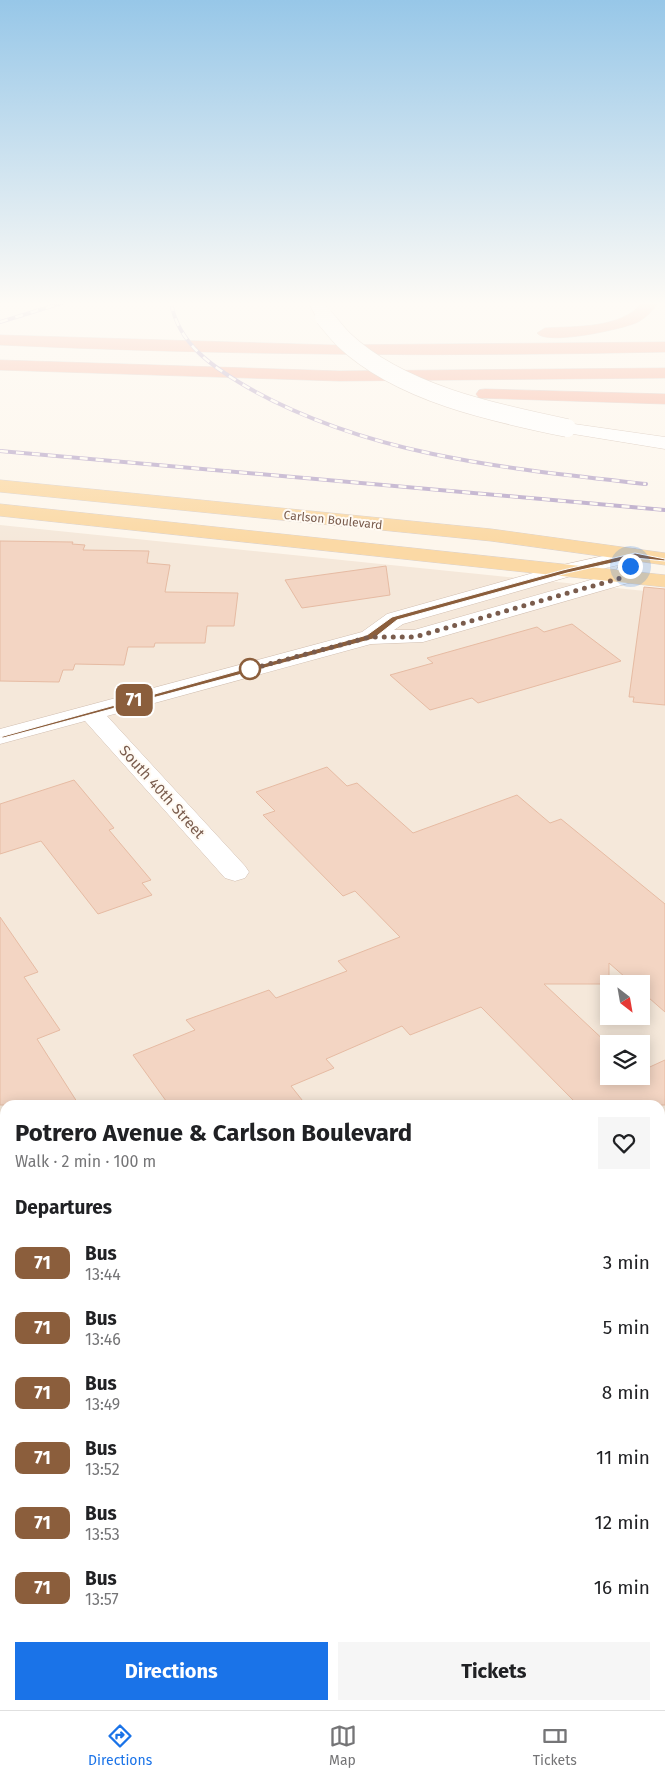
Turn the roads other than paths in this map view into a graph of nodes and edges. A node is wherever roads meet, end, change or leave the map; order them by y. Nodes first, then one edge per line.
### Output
1 (228, 383) edge
2 (415, 383) edge
3 (665, 399) edge
4 (665, 443) edge
5 (0, 486) edge
6 (0, 510) edge
7 (635, 556) junction
8 (665, 559) edge
9 (566, 571) junction
10 (624, 577) junction
11 (665, 581) edge
12 (370, 637) junction
13 (90, 712) junction
14 (0, 736) edge
15 (235, 872) dead end

1 - 3 highway
2 - 4 street, bridge
5 - 7 main road, Carlson Boulevard
6 - 9 main road, Carlson Boulevard
7 - 8 main road, Carlson Boulevard
7 - 9 street
7 - 10 street
9 - 10 main road, Carlson Boulevard
9 - 12 street
10 - 11 main road, Carlson Boulevard
10 - 12 street
12 - 13 street
13 - 14 street
13 - 15 street, South 40th Street

